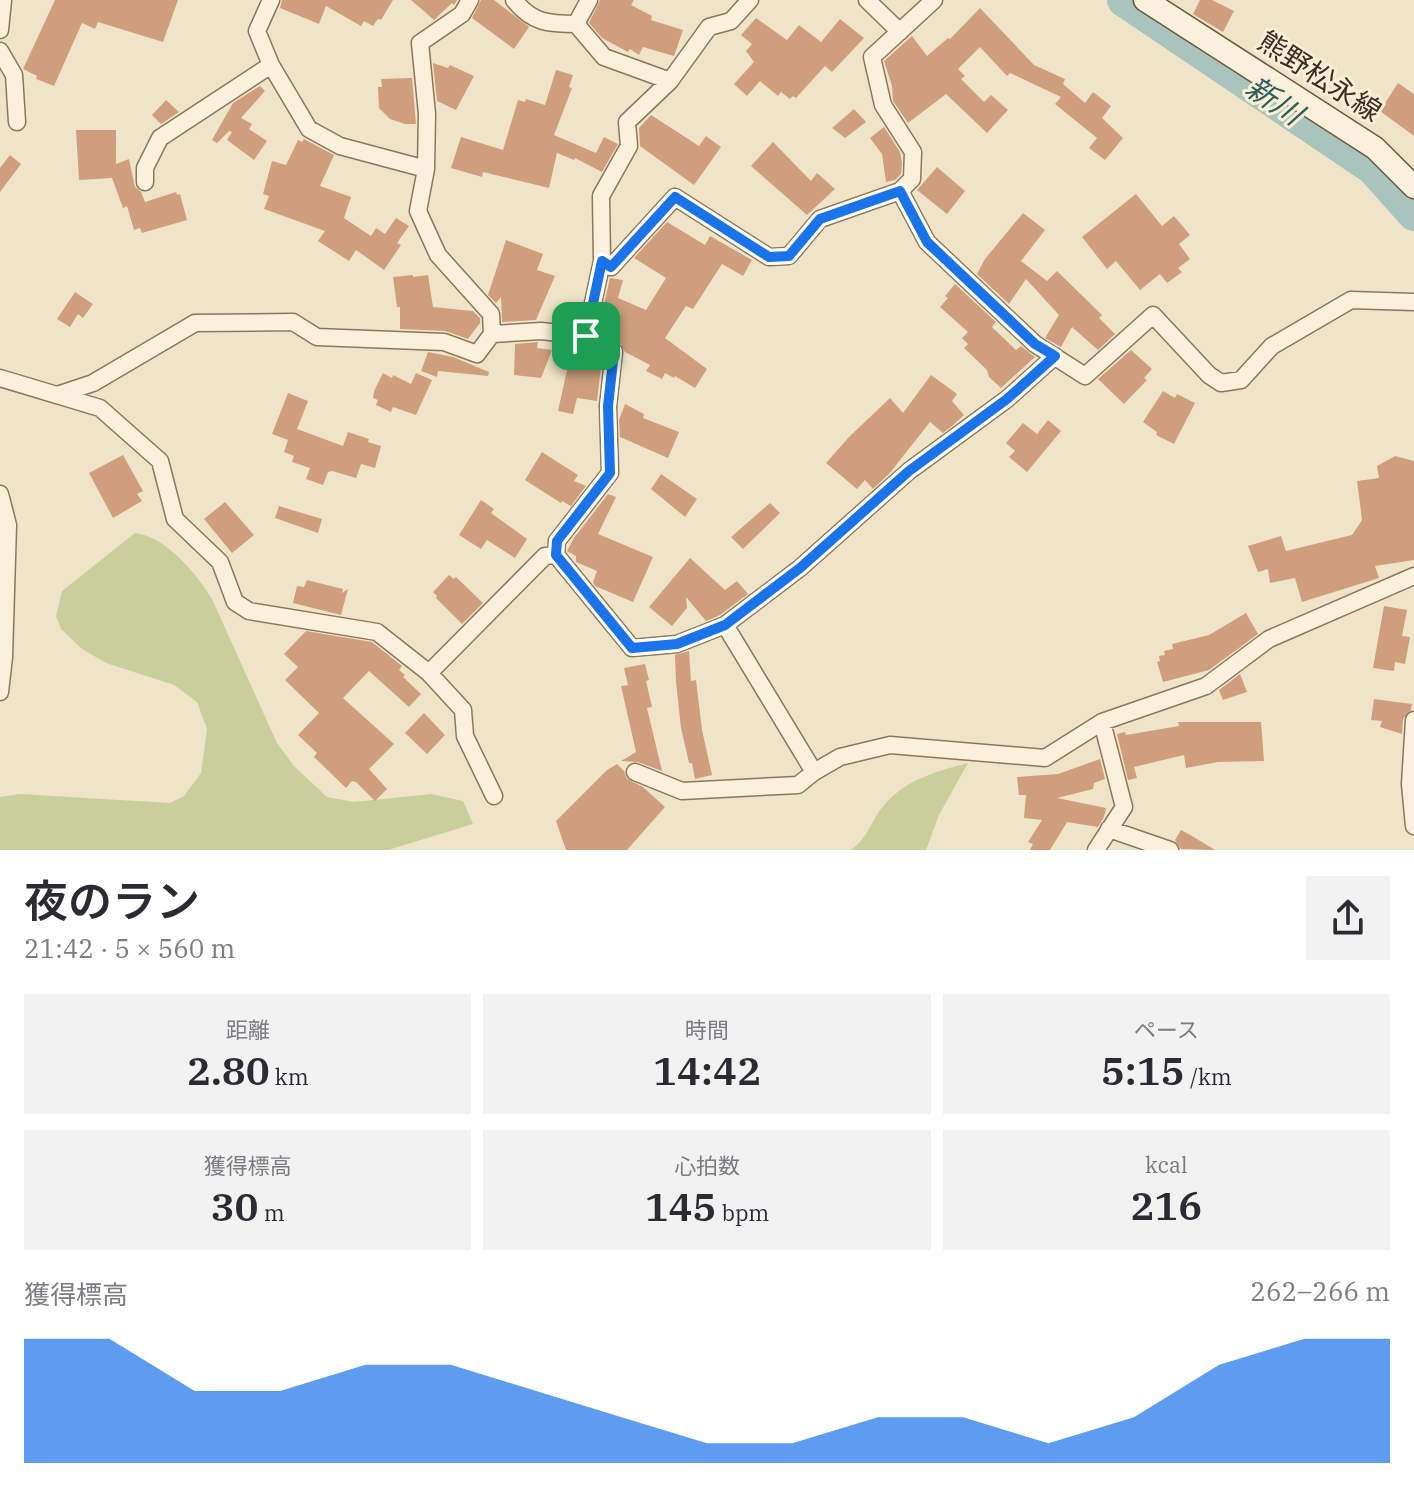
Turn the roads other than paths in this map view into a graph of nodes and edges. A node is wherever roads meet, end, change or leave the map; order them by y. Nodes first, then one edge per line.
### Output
1 (3, 0) edge
2 (271, 0) edge
3 (470, 0) edge
4 (514, 0) edge
5 (589, 0) edge
6 (750, 0) edge
7 (867, 0) edge
8 (934, 0) edge
9 (1145, 0) edge
10 (576, 24) junction
11 (0, 30) edge
12 (900, 32) junction
13 (0, 51) edge
14 (271, 65) junction
15 (670, 81) junction
16 (17, 122) dead end
17 (426, 169) junction
18 (145, 182) dead end
19 (1414, 187) edge
20 (900, 191) junction
21 (602, 261) junction
22 (1414, 302) edge
23 (492, 334) junction
24 (586, 336) junction
25 (1055, 356) junction
26 (0, 378) edge
27 (57, 395) junction
28 (0, 494) edge
29 (556, 555) junction
30 (1414, 576) edge
31 (725, 625) junction
32 (429, 673) junction
33 (0, 692) edge
34 (1414, 720) edge
35 (1102, 722) junction
36 (635, 772) dead end
37 (814, 772) junction
38 (494, 796) dead end
39 (1414, 826) edge
40 (1109, 829) junction
41 (1096, 850) edge
42 (1170, 850) edge

1 - 11 street
2 - 14 street
3 - 17 street
4 - 10 street
5 - 10 street
6 - 15 street
7 - 12 street
8 - 12 street
9 - 19 main road, 熊野松永線
10 - 15 street
12 - 20 street
13 - 16 street
14 - 17 street
14 - 18 street
15 - 21 street
17 - 23 street
20 - 21 street
20 - 25 street
21 - 24 street
22 - 25 street
23 - 24 street
23 - 27 street
24 - 29 street
25 - 31 street
26 - 27 street
27 - 32 street
28 - 33 street
29 - 31 street
29 - 32 street
30 - 35 street
31 - 37 street
32 - 38 street
34 - 39 street
35 - 37 street
35 - 40 street
36 - 37 street
40 - 41 street
40 - 42 street

